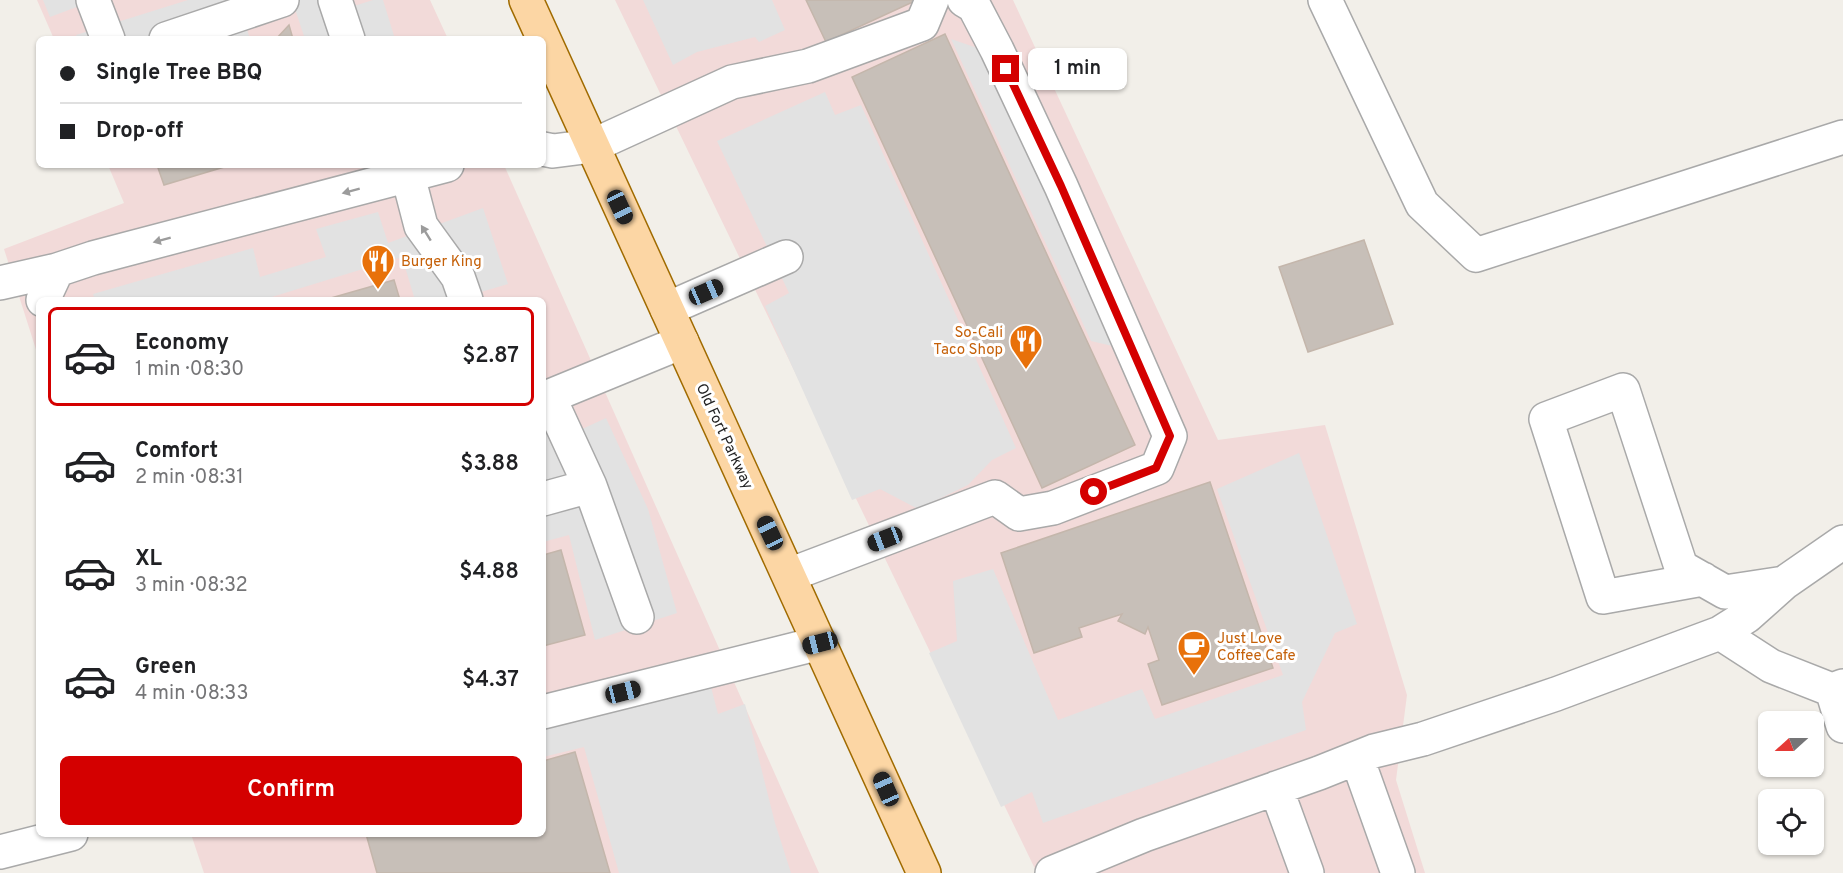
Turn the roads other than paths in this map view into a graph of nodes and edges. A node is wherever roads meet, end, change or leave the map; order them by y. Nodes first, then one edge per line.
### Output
1 (93, 0) edge
2 (282, 0) edge
3 (336, 0) edge
4 (526, 0) edge
5 (932, 0) edge
6 (964, 0) edge
7 (1325, 0) edge
8 (107, 36) edge
9 (175, 36) edge
10 (347, 36) edge
11 (542, 36) edge
12 (546, 44) edge
13 (1843, 136) edge
14 (592, 146) junction
15 (546, 150) edge
16 (436, 168) edge
17 (408, 176) junction
18 (786, 257) dead end
19 (57, 270) junction
20 (0, 283) edge
21 (44, 297) edge
22 (463, 297) edge
23 (667, 309) junction
24 (682, 342) junction
25 (546, 398) edge
26 (590, 486) junction
27 (546, 499) edge
28 (1843, 542) edge
29 (789, 575) junction
30 (1703, 579) junction
31 (1784, 583) junction
32 (637, 617) dead end
33 (1720, 633) junction
34 (820, 643) junction
35 (1838, 688) edge
36 (546, 711) edge
37 (1843, 726) edge
38 (1357, 758) junction
39 (1276, 788) junction
40 (59, 837) edge
41 (0, 852) edge
42 (1092, 865) edge
43 (924, 873) edge
44 (1052, 873) edge
45 (1307, 873) edge
46 (1398, 873) edge

1 - 8 lane
2 - 9 lane
3 - 10 lane
4 - 11 main road, Old Fort Parkway
5 - 14 lane
6 - 29 lane
7 - 13 lane
12 - 14 main road, Old Fort Parkway
14 - 15 lane
14 - 23 main road, Old Fort Parkway
16 - 17 lane
17 -> 19 lane
22 -> 17 lane
18 - 23 lane
19 - 20 lane
19 - 21 lane
23 - 24 main road, Old Fort Parkway
24 - 25 lane
24 - 29 main road, Old Fort Parkway
25 - 26 lane
26 - 27 lane
26 - 32 lane
28 - 31 lane
29 - 34 main road, Old Fort Parkway
30 - 30 lane
30 - 31 lane
31 - 33 lane
33 - 35 lane
33 - 38 lane
34 - 36 lane
34 - 43 main road, Old Fort Parkway
35 - 37 lane
38 - 39 lane
38 - 46 lane
39 - 42 lane
39 - 45 lane
40 - 41 lane
42 - 44 lane

